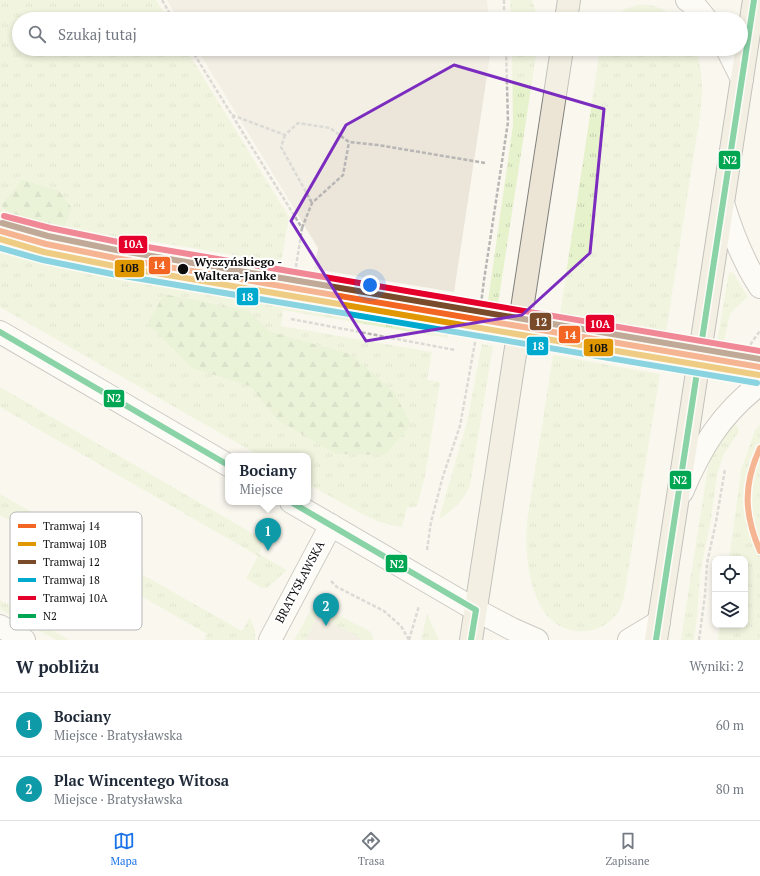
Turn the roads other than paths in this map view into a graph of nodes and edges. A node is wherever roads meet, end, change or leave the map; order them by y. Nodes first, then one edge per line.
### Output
1 (569, 0) edge
2 (688, 0) edge
3 (754, 0) edge
4 (567, 12) edge
5 (701, 12) edge
6 (748, 40) edge
7 (561, 56) edge
8 (730, 56) edge
9 (745, 56) edge
10 (742, 79) junction
11 (723, 203) junction
12 (760, 287) edge
13 (0, 332) edge
14 (756, 387) edge
15 (225, 463) edge
16 (677, 504) junction
17 (296, 505) edge
18 (330, 525) junction
19 (476, 610) junction
20 (0, 626) edge
21 (658, 631) edge
22 (24, 640) edge
23 (270, 640) edge
24 (471, 640) edge
25 (537, 640) edge
26 (629, 640) edge

1 - 4 main road
2 - 5 street
3 - 6 main road
7 - 19 main road
8 - 10 street
9 - 10 main road
10 - 11 main road
11 - 12 street
11 - 16 main road
13 - 15 street
14 - 16 street
16 - 21 main road
17 - 18 street
18 - 19 street
18 - 23 street, BRATYSŁAWSKA
19 - 24 main road
19 - 25 street
20 - 22 street
21 - 26 street

